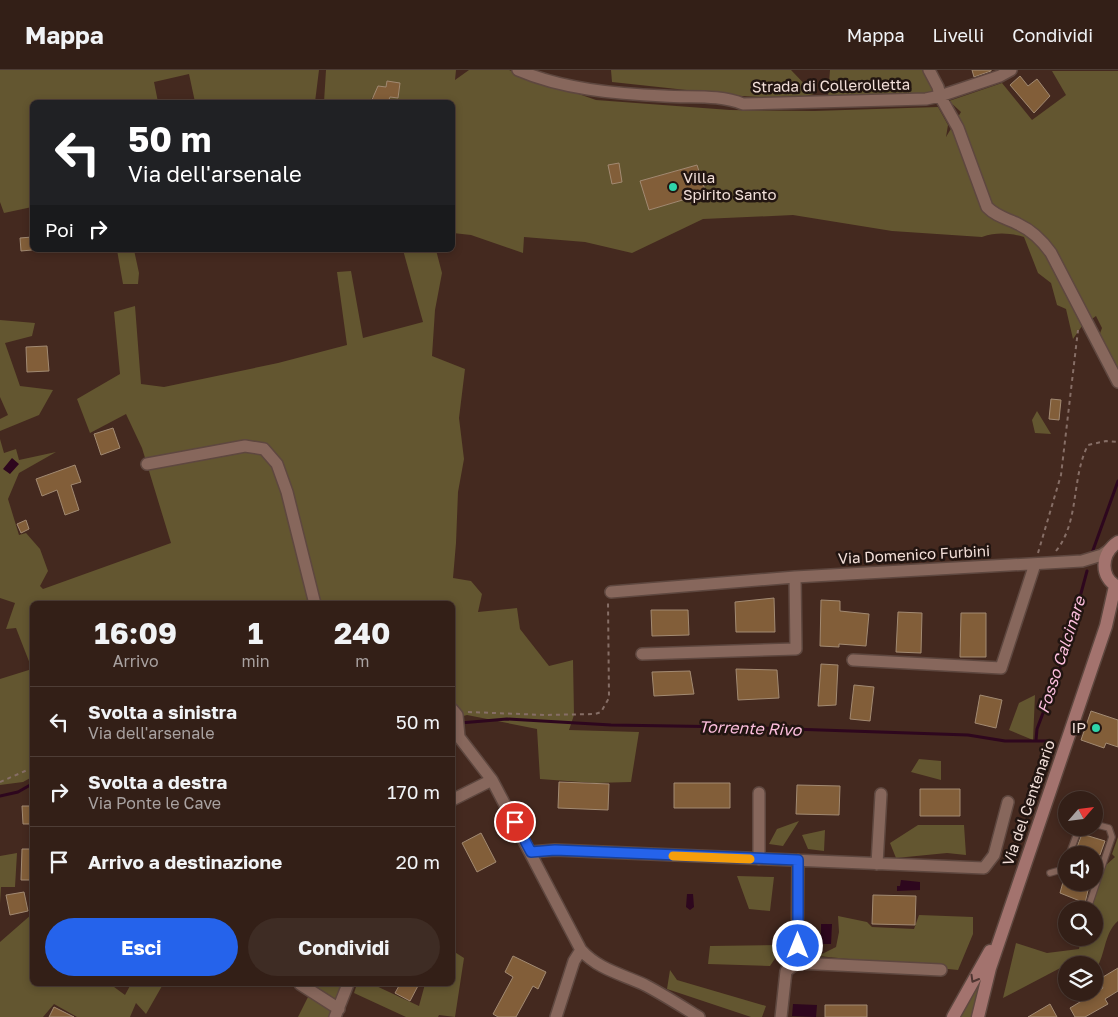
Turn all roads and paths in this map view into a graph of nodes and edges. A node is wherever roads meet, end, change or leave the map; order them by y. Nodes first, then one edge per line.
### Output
1 (518, 70) edge
2 (929, 70) edge
3 (1011, 70) edge
4 (940, 96) junction
5 (1083, 316) junction
6 (1118, 382) edge
7 (146, 464) dead end
8 (1113, 546) edge
9 (1082, 561) junction
10 (1035, 564) junction
11 (1104, 566) junction
12 (795, 577) junction
13 (1116, 587) edge
14 (612, 592) dead end
15 (314, 601) edge
16 (1114, 607) edge
17 (642, 654) dead end
18 (853, 660) dead end
19 (455, 713) edge
20 (30, 769) edge
21 (492, 780) junction
22 (0, 782) edge
23 (759, 793) dead end
24 (881, 794) dead end
25 (455, 798) edge
26 (1008, 802) dead end
27 (1103, 826) edge
28 (531, 852) junction
29 (759, 859) junction
30 (798, 860) junction
31 (877, 864) junction
32 (1058, 871) edge
33 (1050, 873) dead end
34 (1090, 901) edge
35 (1006, 921) junction
36 (581, 950) junction
37 (798, 962) junction
38 (941, 970) dead end
39 (303, 986) edge
40 (347, 986) edge
41 (337, 1013) edge
42 (556, 1017) edge
43 (699, 1017) edge
44 (781, 1017) edge
45 (952, 1017) edge
46 (978, 1017) edge

1 - 4 street, Strada di Collerolletta
2 - 4 street, Strada di Collerolletta
3 - 4 street, Strada di Collerolletta
4 - 5 street, Strada di Collerolletta
5 - 6 street, Strada di Collerolletta
5 - 10 path
7 - 15 street
8 - 9 street
8 - 11 street
9 - 10 street, Via Domenico Furbini
9 - 11 street
10 - 12 street, Via Domenico Furbini
10 - 18 street
11 - 13 street, Via del Centenario
12 - 14 street, Via Domenico Furbini
12 - 17 street
13 - 16 street, Via del Centenario
16 - 35 street, Via del Centenario
19 - 21 street
20 - 22 path
21 - 25 street
21 - 28 street
23 - 29 street
24 - 31 street
26 - 31 street
27 - 34 lane
28 - 29 street
28 - 36 street
29 - 30 street
30 - 31 street
30 - 37 street
32 - 33 lane
35 -> 45 street
35 - 46 street
36 - 42 street
36 - 43 street
37 - 38 street
37 - 44 street
39 - 41 street
40 - 41 street

